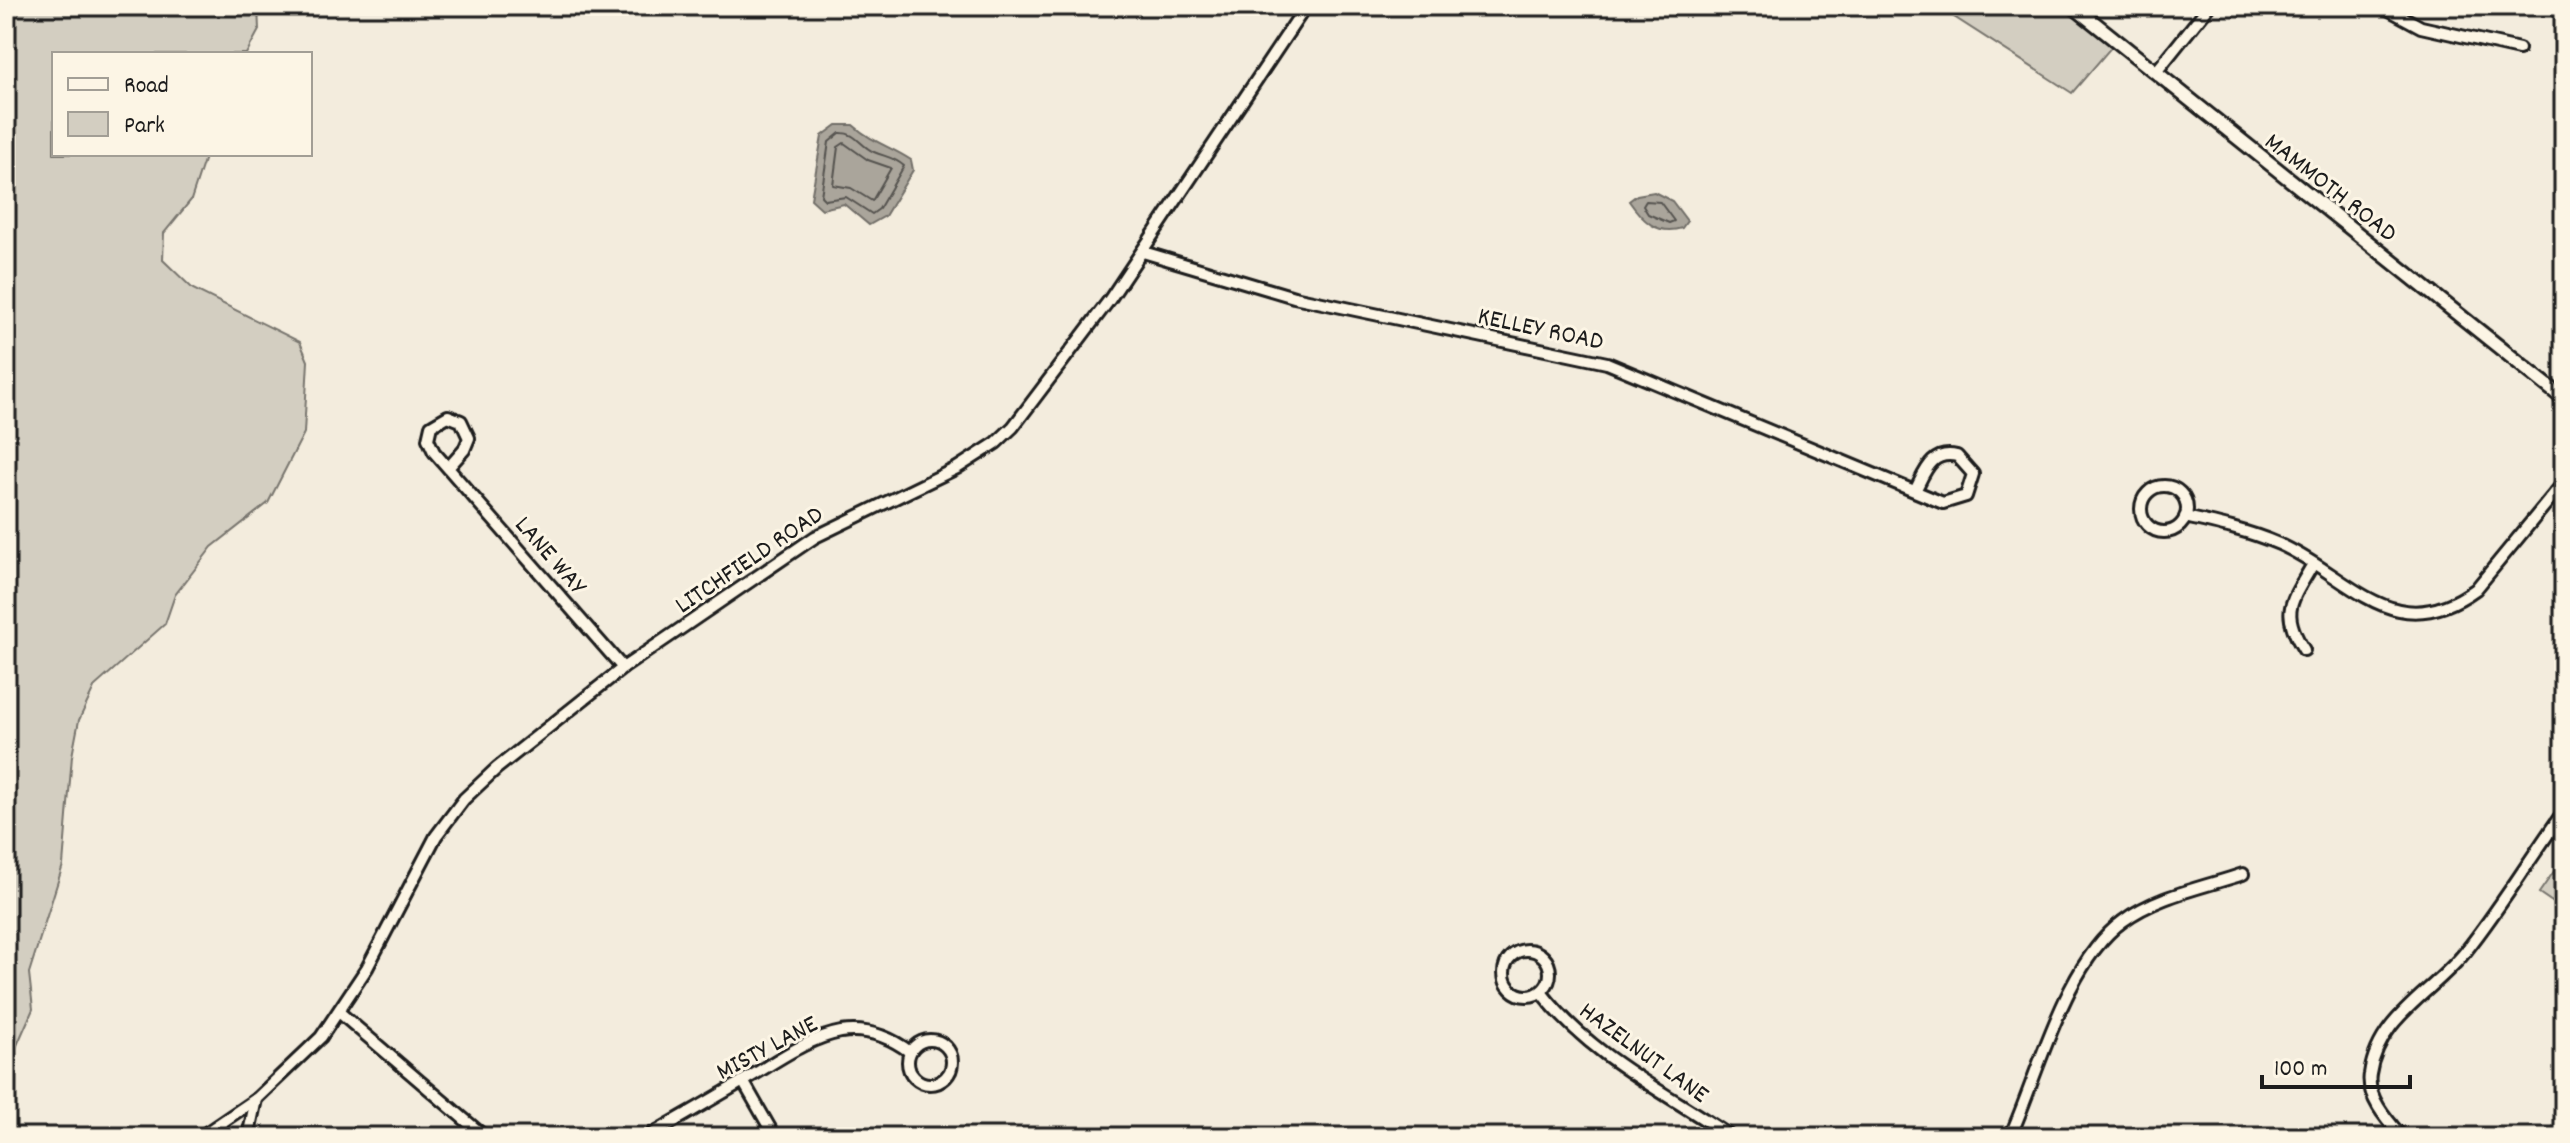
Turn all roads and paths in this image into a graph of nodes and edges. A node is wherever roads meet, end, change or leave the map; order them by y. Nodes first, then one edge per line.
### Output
1 (1306, 6) edge
2 (2073, 6) edge
3 (2209, 6) edge
4 (2382, 6) edge
5 (2519, 49) dead end
6 (2156, 72) junction
7 (1143, 252) junction
8 (2564, 399) edge
9 (448, 468) junction
10 (2564, 482) edge
11 (1915, 491) junction
12 (2185, 517) junction
13 (2313, 564) junction
14 (2304, 650) dead end
15 (623, 668) junction
16 (2564, 811) edge
17 (2243, 874) dead end
18 (1541, 992) junction
19 (340, 1013) junction
20 (910, 1052) junction
21 (743, 1081) junction
22 (256, 1099) junction
23 (200, 1137) edge
24 (248, 1137) edge
25 (485, 1137) edge
26 (647, 1137) edge
27 (775, 1137) edge
28 (1731, 1137) edge
29 (2010, 1137) edge
30 (2402, 1137) edge

1 - 7 street, LITCHFIELD ROAD
2 - 6 main road, MAMMOTH ROAD
3 - 6 street
4 - 5 street
6 - 8 main road, MAMMOTH ROAD
7 - 11 street, KELLEY ROAD
7 - 15 street, LITCHFIELD ROAD
9 - 9 street, LANE WAY
9 - 15 street, LANE WAY
10 - 13 street
11 - 11 street, KELLEY ROAD
12 - 12 street
12 - 13 street
13 - 14 street
15 - 19 street, LITCHFIELD ROAD
16 - 30 street
17 - 29 street
18 - 18 street
18 - 28 street, HAZELNUT LANE
19 - 22 street, LITCHFIELD ROAD
19 - 25 street
20 - 20 street
20 - 21 street, MISTY LANE
21 - 26 street, MISTY LANE
21 - 27 street
22 - 23 street, LITCHFIELD ROAD
22 - 24 street

